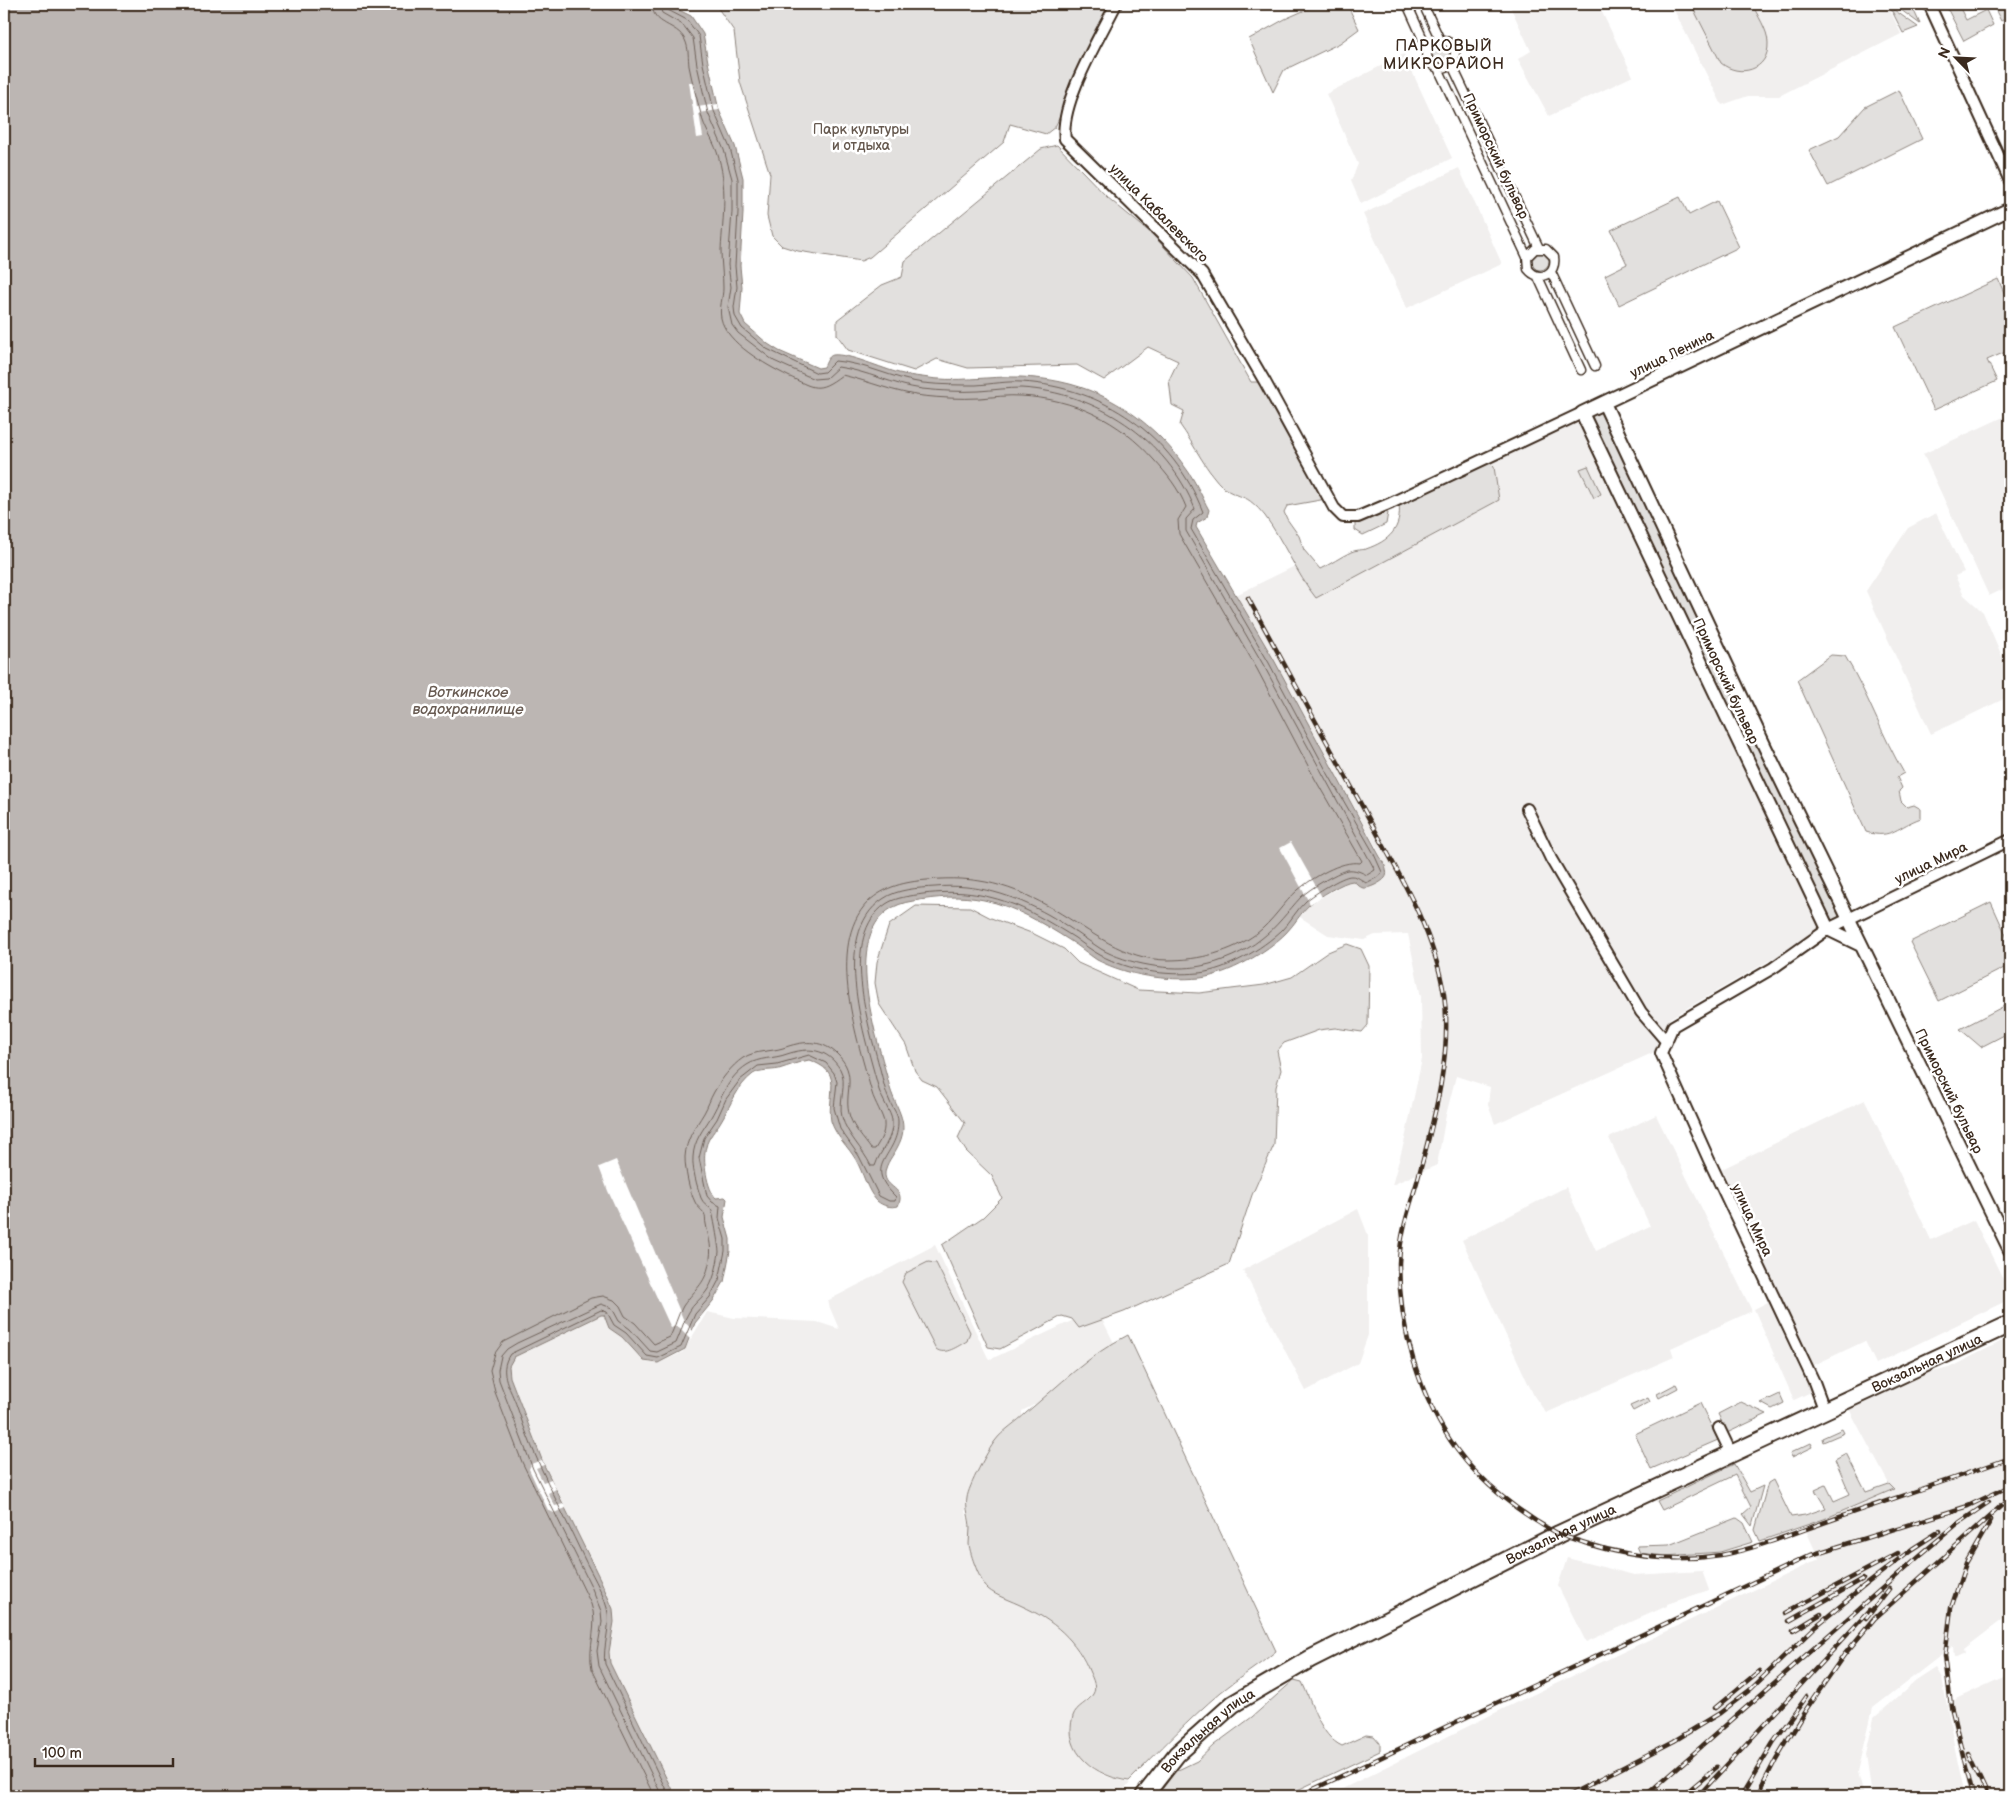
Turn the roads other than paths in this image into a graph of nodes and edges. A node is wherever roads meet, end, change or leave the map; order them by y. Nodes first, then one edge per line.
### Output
1 (1116, 4) edge
2 (1407, 4) edge
3 (1423, 4) edge
4 (1929, 4) edge
5 (1440, 40) junction
6 (1428, 48) junction
7 (1452, 63) junction
8 (1438, 68) junction
9 (2010, 181) edge
10 (2010, 209) edge
11 (1539, 248) junction
12 (1527, 257) junction
13 (1551, 272) junction
14 (1538, 276) junction
15 (1594, 366) dead end
16 (1581, 370) dead end
17 (1604, 403) junction
18 (1582, 413) junction
19 (1343, 517) joint
20 (1526, 809) dead end
21 (2010, 840) edge
22 (1848, 918) junction
23 (1828, 929) junction
24 (1861, 945) junction
25 (1666, 1041) junction
26 (2010, 1250) edge
27 (2010, 1324) edge
28 (1824, 1409) junction
29 (1719, 1428) dead end
30 (1731, 1452) junction
31 (1144, 1796) edge

1 - 19 street, улица Кабалевского
2 - 6 street, Приморский бульвар
3 - 5 street
4 - 9 street
5 - 6 street
5 - 7 street
6 - 8 street, Приморский бульвар
7 - 8 street
7 - 11 street
8 - 12 street, Приморский бульвар
10 - 17 street, улица Ленина
11 - 12 street
11 - 13 street
12 - 14 street, Приморский бульвар
13 - 14 street
13 - 15 street
14 - 16 street, Приморский бульвар
17 - 18 street, улица Ленина
17 - 22 street, Приморский бульвар
18 - 19 street, улица Ленина
18 - 23 street, Приморский бульвар
20 - 25 street
21 - 22 street, улица Мира
22 - 23 street, улица Мира
22 - 24 street, Приморский бульвар
23 - 24 street
23 - 25 street, улица Мира
24 - 26 street, Приморский бульвар
25 - 28 street, улица Мира
27 - 28 main road, Вокзальная улица
28 - 30 main road, Вокзальная улица
29 - 30 street
30 - 31 main road, Вокзальная улица

